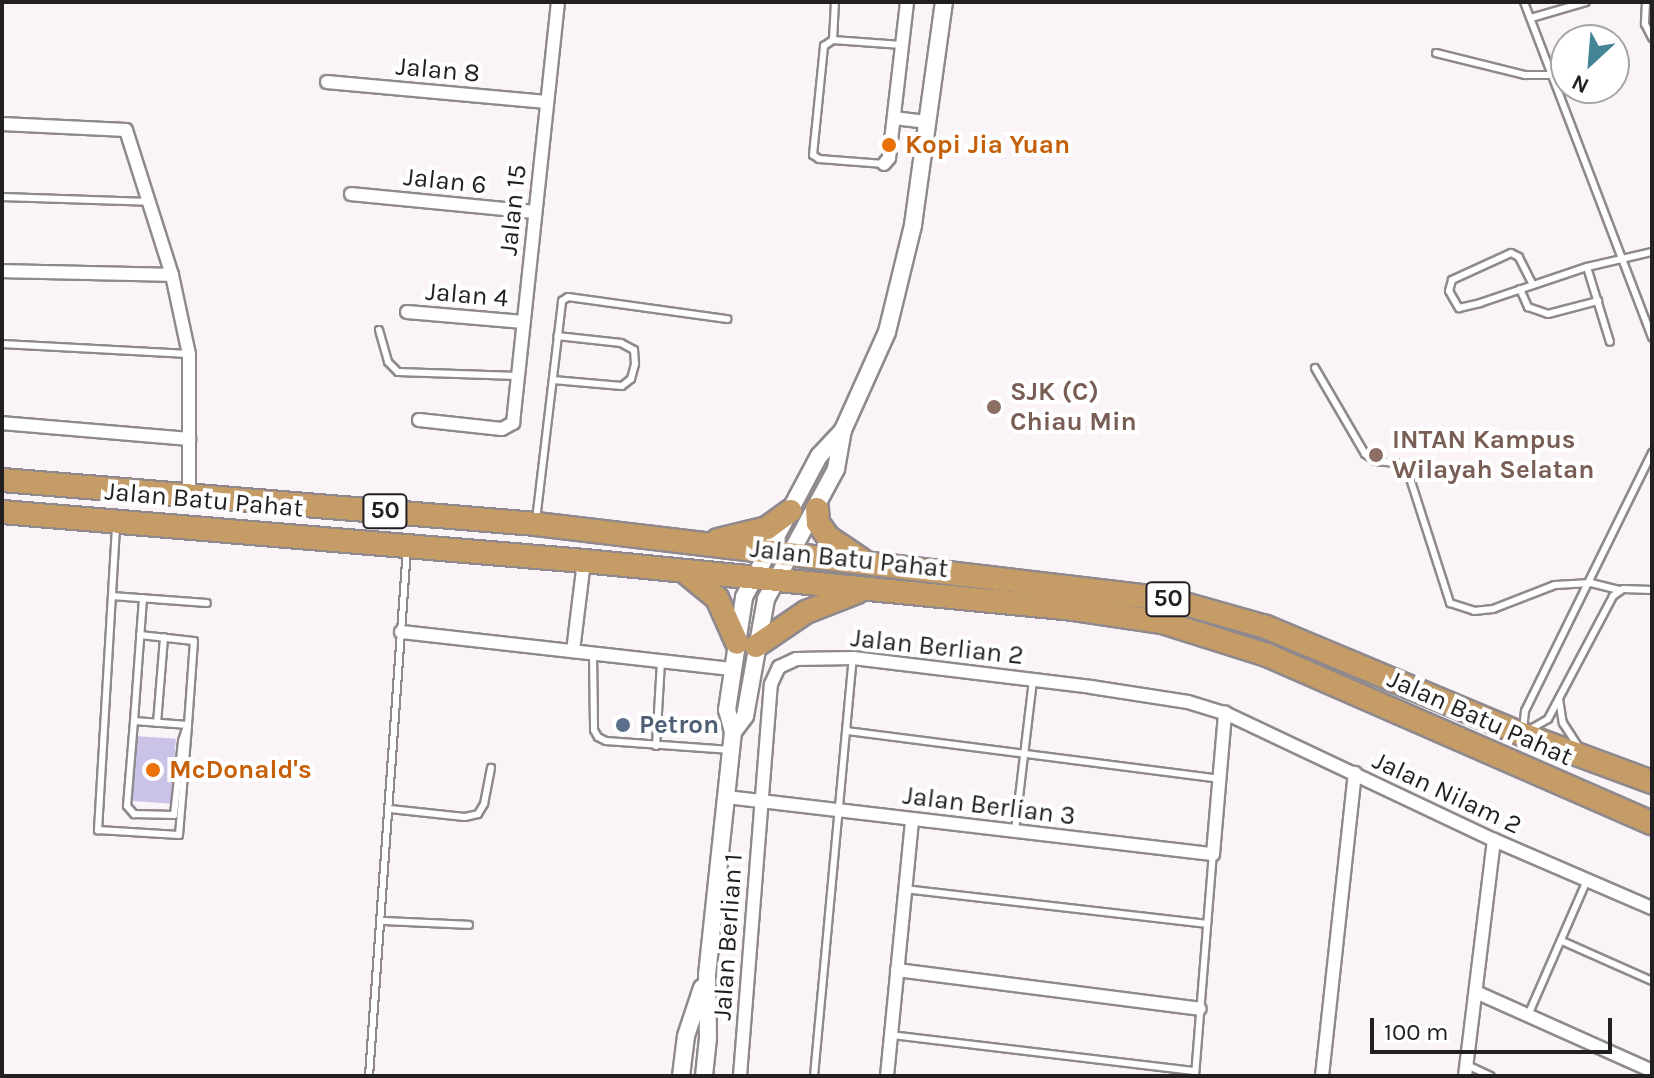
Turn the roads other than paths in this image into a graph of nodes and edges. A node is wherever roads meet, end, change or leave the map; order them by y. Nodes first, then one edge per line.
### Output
1 (558, 2) edge
2 (835, 2) edge
3 (907, 2) edge
4 (944, 2) edge
5 (1524, 2) edge
6 (1586, 2) edge
7 (1646, 2) edge
8 (1531, 18) junction
9 (1652, 38) edge
10 (833, 40) junction
11 (902, 45) junction
12 (1436, 53) dead end
13 (1549, 75) junction
14 (327, 82) dead end
15 (546, 102) junction
16 (894, 118) junction
17 (928, 122) junction
18 (2, 123) edge
19 (884, 164) joint
20 (351, 194) dead end
21 (2, 197) edge
22 (149, 202) junction
23 (534, 212) junction
24 (1652, 252) edge
25 (1619, 258) junction
26 (1587, 267) junction
27 (2, 271) edge
28 (172, 275) junction
29 (1533, 285) junction
30 (1520, 289) junction
31 (1598, 301) junction
32 (407, 312) dead end
33 (727, 319) dead end
34 (524, 322) junction
35 (379, 330) dead end
36 (557, 336) junction
37 (1652, 337) edge
38 (1610, 342) dead end
39 (2, 344) edge
40 (189, 354) junction
41 (1315, 368) dead end
42 (518, 376) junction
43 (553, 380) junction
44 (419, 420) dead end
45 (2, 423) edge
46 (843, 430) junction
47 (189, 439) junction
48 (1652, 453) edge
49 (2, 480) edge
50 (189, 494) junction
51 (817, 509) junction
52 (790, 511) junction
53 (2, 512) edge
54 (117, 521) junction
55 (536, 524) junction
56 (407, 545) junction
57 (693, 545) junction
58 (767, 552) junction
59 (791, 555) junction
60 (584, 561) junction
61 (869, 564) junction
62 (684, 571) junction
63 (754, 578) junction
64 (777, 580) junction
65 (1591, 583) junction
66 (866, 589) junction
67 (1619, 590) junction
68 (1652, 590) edge
69 (112, 596) junction
70 (143, 598) junction
71 (207, 603) dead end
72 (401, 632) junction
73 (140, 635) junction
74 (164, 637) junction
75 (746, 645) junction
76 (573, 651) junction
77 (593, 654) junction
78 (853, 658) junction
79 (661, 661) junction
80 (732, 669) junction
81 (1033, 680) junction
82 (1559, 699) junction
83 (1225, 713) junction
84 (134, 721) junction
85 (157, 723) junction
86 (188, 725) junction
87 (847, 731) junction
88 (733, 732) junction
89 (1522, 734) junction
90 (1469, 745) junction
91 (656, 746) junction
92 (731, 750) junction
93 (1024, 754) junction
94 (1587, 758) junction
95 (491, 768) dead end
96 (1355, 773) junction
97 (1220, 779) junction
98 (1555, 782) junction
99 (1652, 782) edge
100 (726, 797) junction
101 (760, 801) junction
102 (390, 809) junction
103 (840, 811) junction
104 (912, 819) junction
105 (1652, 823) edge
106 (1015, 831) junction
107 (1494, 840) junction
108 (1213, 854) junction
109 (1587, 880) junction
110 (905, 889) junction
111 (1652, 908) edge
112 (382, 921) junction
113 (1207, 924) junction
114 (469, 925) dead end
115 (1562, 941) junction
116 (897, 970) junction
117 (707, 975) junction
118 (1652, 981) edge
119 (1478, 993) junction
120 (1200, 1009) junction
121 (1529, 1013) junction
122 (891, 1035) junction
123 (1466, 1070) edge
124 (1652, 1071) edge
125 (1195, 1073) edge
126 (369, 1076) edge
127 (681, 1076) edge
128 (704, 1076) edge
129 (740, 1076) edge
130 (814, 1076) edge
131 (887, 1076) edge
132 (1322, 1076) edge
133 (1491, 1076) edge

1 - 15 street, Jalan 15
2 - 10 lane
3 - 11 street
4 - 17 street
5 - 8 lane
6 - 8 lane
7 - 9 lane
8 - 13 lane
10 - 11 lane
10 - 19 lane
11 - 16 street
12 - 13 lane
13 - 25 lane
14 - 15 street, Jalan 8
15 - 23 street, Jalan 15
16 - 17 street
16 - 19 street
17 - 46 street
18 - 22 street
20 - 23 street, Jalan 6
21 - 22 lane
22 - 28 street
23 - 34 street, Jalan 15
24 - 25 lane
25 - 26 lane
25 - 37 lane
26 - 29 lane
26 - 31 lane
27 - 28 street
28 - 40 street
29 - 30 lane
29 - 30 lane
30 - 31 lane
31 - 38 lane
32 - 34 street, Jalan 4
33 - 36 lane
34 - 42 street, Jalan 15
35 - 42 lane
36 - 43 lane
36 - 43 lane
39 - 40 lane
40 - 47 street
41 - 65 lane
42 - 44 street, Jalan 15
43 - 55 lane
45 - 47 street
46 - 51 street
46 - 52 street
47 - 50 street
48 - 65 lane
49 - 50 highway, Jalan Batu Pahat / 50
50 - 55 highway, Jalan Batu Pahat / 50
51 - 59 street
51 - 61 highway
52 - 57 highway
52 - 58 street
53 - 54 highway, Jalan Batu Pahat / 50
54 - 56 highway, Jalan Batu Pahat / 50
54 - 69 lane
55 - 57 highway, Jalan Batu Pahat / 50
56 - 60 highway, Jalan Batu Pahat / 50
56 - 72 lane
57 - 58 highway, Jalan Batu Pahat / 50
58 - 59 highway, Jalan Batu Pahat / 50
58 - 63 street
59 - 61 highway, Jalan Batu Pahat / 50
59 - 64 street
60 - 62 highway, Jalan Batu Pahat / 50
60 - 76 street
61 - 89 highway, Jalan Batu Pahat / 50
62 - 63 highway, Jalan Batu Pahat / 50
62 - 75 highway
63 - 64 highway, Jalan Batu Pahat / 50
63 - 75 street
64 - 66 highway, Jalan Batu Pahat / 50
64 - 75 street
65 - 67 lane
65 - 89 lane
66 - 75 highway
66 - 90 highway, Jalan Batu Pahat / 50
67 - 68 lane
67 - 82 lane
69 - 70 lane
69 - 86 lane
70 - 71 lane
70 - 73 lane
72 - 76 street
72 - 102 lane
73 - 74 lane
73 - 84 lane
74 - 85 lane
74 - 86 lane
75 - 80 street
75 - 88 street
76 - 77 street
77 - 79 street
77 - 91 lane
78 - 81 street, Jalan Berlian 2
78 - 87 lane
78 - 101 street, Jalan Berlian 2
79 - 80 street
79 - 91 lane
80 - 88 street
81 - 83 street, Jalan Berlian 2
81 - 93 lane
82 - 89 lane
82 - 94 lane
83 - 96 street, Jalan Nilam 2
83 - 97 street
84 - 85 lane
84 - 86 lane
85 - 86 lane
87 - 93 lane
87 - 103 lane
88 - 92 street
89 - 90 highway
89 - 94 highway, Jalan Batu Pahat / 50
89 - 98 highway
90 - 98 highway, Jalan Batu Pahat / 50
91 - 92 lane
92 - 100 street
93 - 97 lane
93 - 106 lane
94 - 99 highway, Jalan Batu Pahat / 50
95 - 102 lane
96 - 107 street, Jalan Nilam 2
96 - 132 street
97 - 108 street
98 - 105 highway, Jalan Batu Pahat / 50
100 - 101 street, Jalan Berlian 3
100 - 117 street
101 - 103 street, Jalan Berlian 3
101 - 129 street, Jalan Berlian 1
102 - 112 lane
103 - 104 street, Jalan Berlian 3
103 - 130 lane
104 - 106 street, Jalan Berlian 3
104 - 110 street
106 - 108 street, Jalan Berlian 3
107 - 109 street, Jalan Nilam 2
107 - 119 street
108 - 113 lane
109 - 111 street, Jalan Nilam 2
109 - 115 lane
110 - 113 lane
110 - 116 street
112 - 114 lane
112 - 126 lane
113 - 120 lane
115 - 118 lane
115 - 121 lane
116 - 120 street
116 - 122 street
117 - 127 street
117 - 128 street
119 - 121 street
119 - 123 street
120 - 125 lane
121 - 124 street
122 - 125 lane
122 - 131 street
123 - 133 lane

